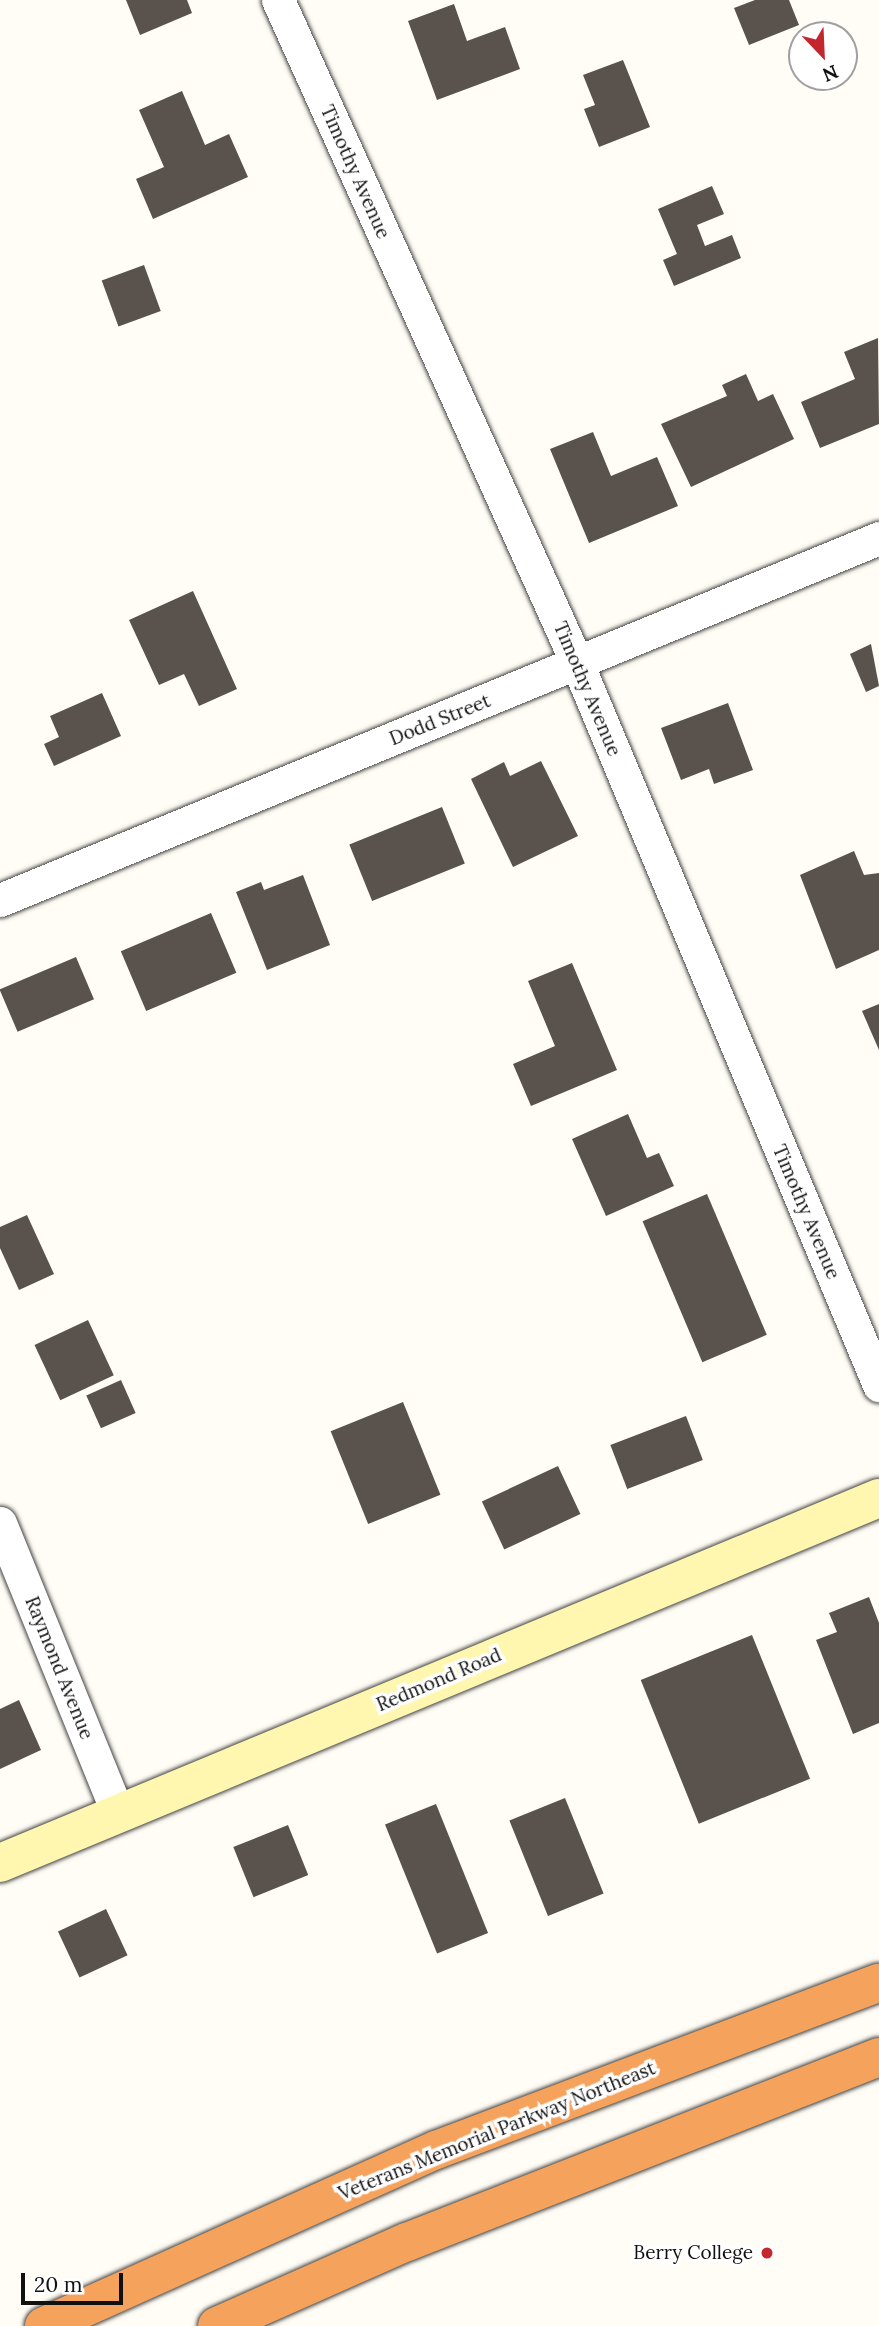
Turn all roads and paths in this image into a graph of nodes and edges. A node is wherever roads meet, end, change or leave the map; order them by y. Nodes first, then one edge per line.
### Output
1 (278, 0) edge
2 (879, 538) edge
3 (577, 663) junction
4 (0, 900) edge
5 (879, 1385) edge
6 (879, 1498) edge
7 (0, 1523) edge
8 (118, 1814) junction
9 (0, 1863) edge
10 (879, 1983) edge
11 (879, 2057) edge
12 (44, 2326) edge
13 (217, 2326) edge

1 - 3 street, Timothy Avenue
2 - 3 street, Dodd Street
3 - 4 street, Dodd Street
3 - 5 street, Timothy Avenue
6 - 8 street, Redmond Road
7 - 8 street, Raymond Avenue
8 - 9 street, Redmond Road
10 - 12 highway, Veterans Memorial Parkway Northeast
11 - 13 highway

